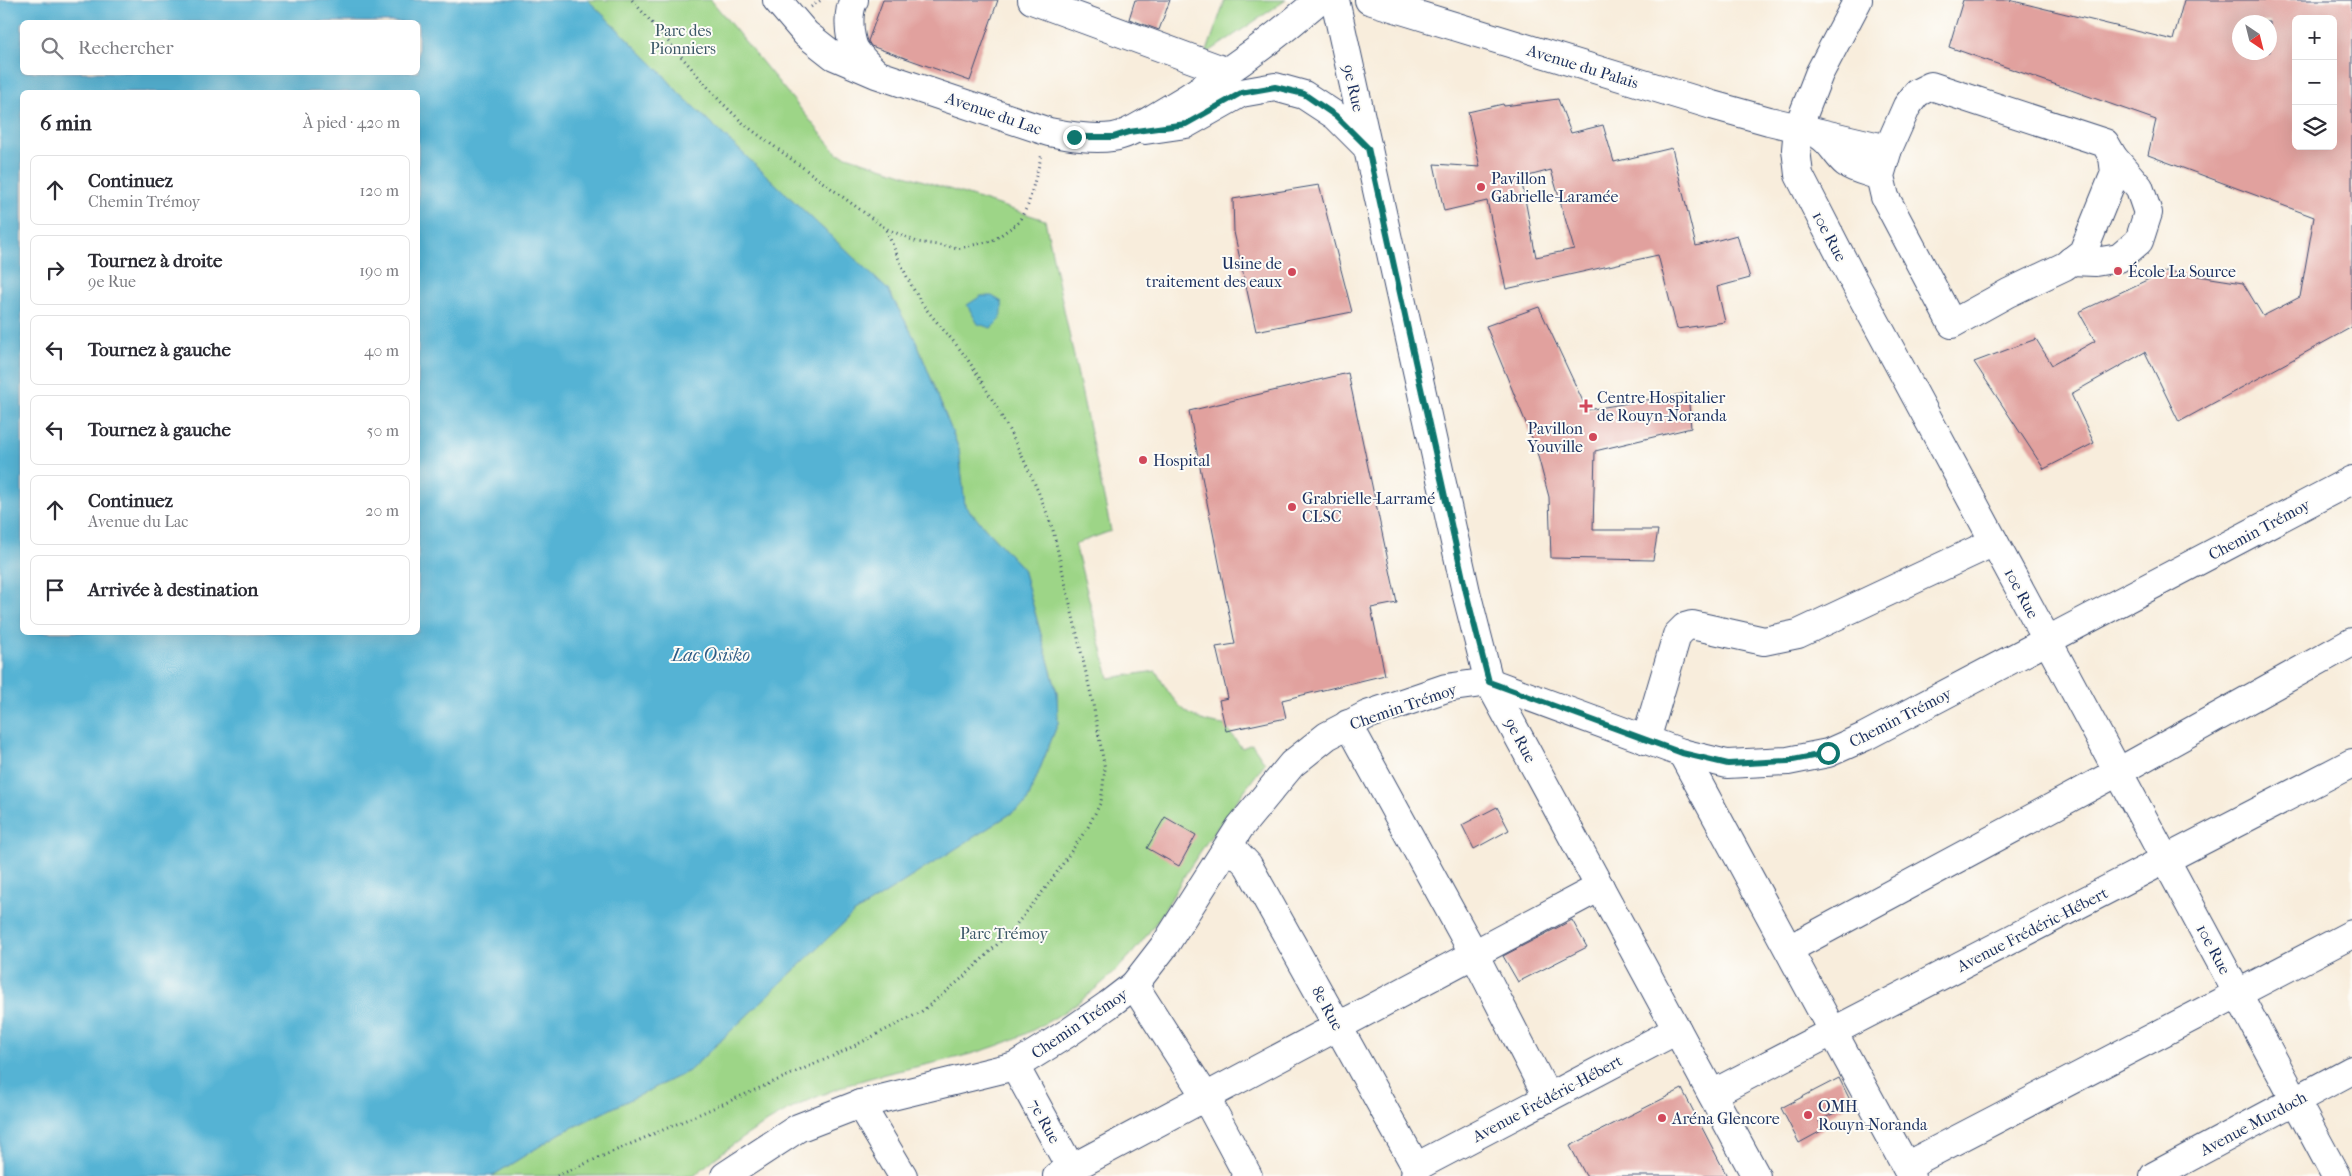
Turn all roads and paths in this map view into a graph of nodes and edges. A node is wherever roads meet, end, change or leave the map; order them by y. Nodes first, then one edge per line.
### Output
1 (632, 0) edge
2 (777, 0) edge
3 (854, 0) edge
4 (1032, 0) edge
5 (1319, 0) edge
6 (1335, 0) edge
7 (1369, 0) edge
8 (1858, 0) edge
9 (1225, 71) junction
10 (876, 74) junction
11 (1798, 128) junction
12 (1048, 132) junction
13 (1129, 132) junction
14 (1368, 148) junction
15 (1888, 148) junction
16 (2113, 157) junction
17 (1880, 176) junction
18 (885, 228) junction
19 (2071, 261) junction
20 (2352, 480) edge
21 (1994, 542) junction
22 (2047, 640) junction
23 (2352, 642) edge
24 (1489, 682) junction
25 (1348, 724) junction
26 (1646, 740) junction
27 (1682, 753) junction
28 (2352, 763) edge
29 (2118, 772) junction
30 (1230, 846) junction
31 (2166, 860) junction
32 (1600, 887) junction
33 (2352, 934) edge
34 (1789, 949) junction
35 (1474, 954) junction
36 (1134, 985) junction
37 (2238, 994) junction
38 (1338, 1026) junction
39 (1677, 1030) junction
40 (1833, 1031) junction
41 (1015, 1066) junction
42 (2352, 1070) edge
43 (1712, 1094) junction
44 (1206, 1096) junction
45 (1548, 1098) junction
46 (2296, 1100) junction
47 (860, 1104) junction
48 (1416, 1171) edge
49 (1909, 1171) edge
50 (1068, 1173) edge
51 (730, 1175) edge
52 (557, 1176) edge
53 (903, 1176) edge
54 (1248, 1176) edge
55 (1756, 1176) edge
56 (2154, 1176) edge
57 (2336, 1176) edge

1 - 18 path
2 - 10 street, Avenue du Lac
3 - 10 street
4 - 9 street
5 - 9 street, Avenue du Lac
6 - 14 street, 9e Rue
7 - 11 street, Avenue du Palais
8 - 11 street, 10e Rue
9 - 13 street, Avenue du Lac
10 - 12 street, Avenue du Lac
11 - 15 street
11 - 17 street
11 - 21 street, 10e Rue
12 - 13 street, Avenue du Lac
12 - 18 path
13 - 14 street
14 - 24 street, 9e Rue
15 - 16 street
15 - 17 street
16 - 19 street
16 - 19 street
17 - 19 street
18 - 52 path
20 - 22 street, Chemin Trémoy
21 - 22 street, 10e Rue
21 - 26 street
22 - 27 street, Chemin Trémoy
22 - 29 street, 10e Rue
23 - 29 street
24 - 25 street, Chemin Trémoy
24 - 26 street, Chemin Trémoy
24 - 32 street, 9e Rue
25 - 30 street, Chemin Trémoy
25 - 35 street
26 - 27 street, Chemin Trémoy
27 - 34 street
28 - 31 street, Avenue Frédéric-Hébert
29 - 31 street, 10e Rue
29 - 34 street
30 - 36 street, Chemin Trémoy
30 - 38 street, 8e Rue
31 - 37 street, 10e Rue
31 - 40 street, Avenue Frédéric-Hébert
32 - 35 street
32 - 39 street, 9e Rue
33 - 37 street
34 - 40 street
35 - 38 street
35 - 45 street
36 - 41 street, Chemin Trémoy
36 - 44 street
37 - 46 street, 10e Rue
37 - 49 street
38 - 44 street
38 - 48 street, 8e Rue
39 - 43 street, 9e Rue
39 - 45 street, Avenue Frédéric-Hébert
40 - 43 street, Avenue Frédéric-Hébert
40 - 49 street
41 - 47 street, Chemin Trémoy
41 - 50 street, 7e Rue
42 - 46 street, Avenue Murdoch
43 - 55 street, 9e Rue
44 - 50 street
44 - 54 street
45 - 48 street, Avenue Frédéric-Hébert
46 - 56 street, Avenue Murdoch
46 - 57 street, 10e Rue
47 - 51 street, Chemin Trémoy
47 - 53 street

